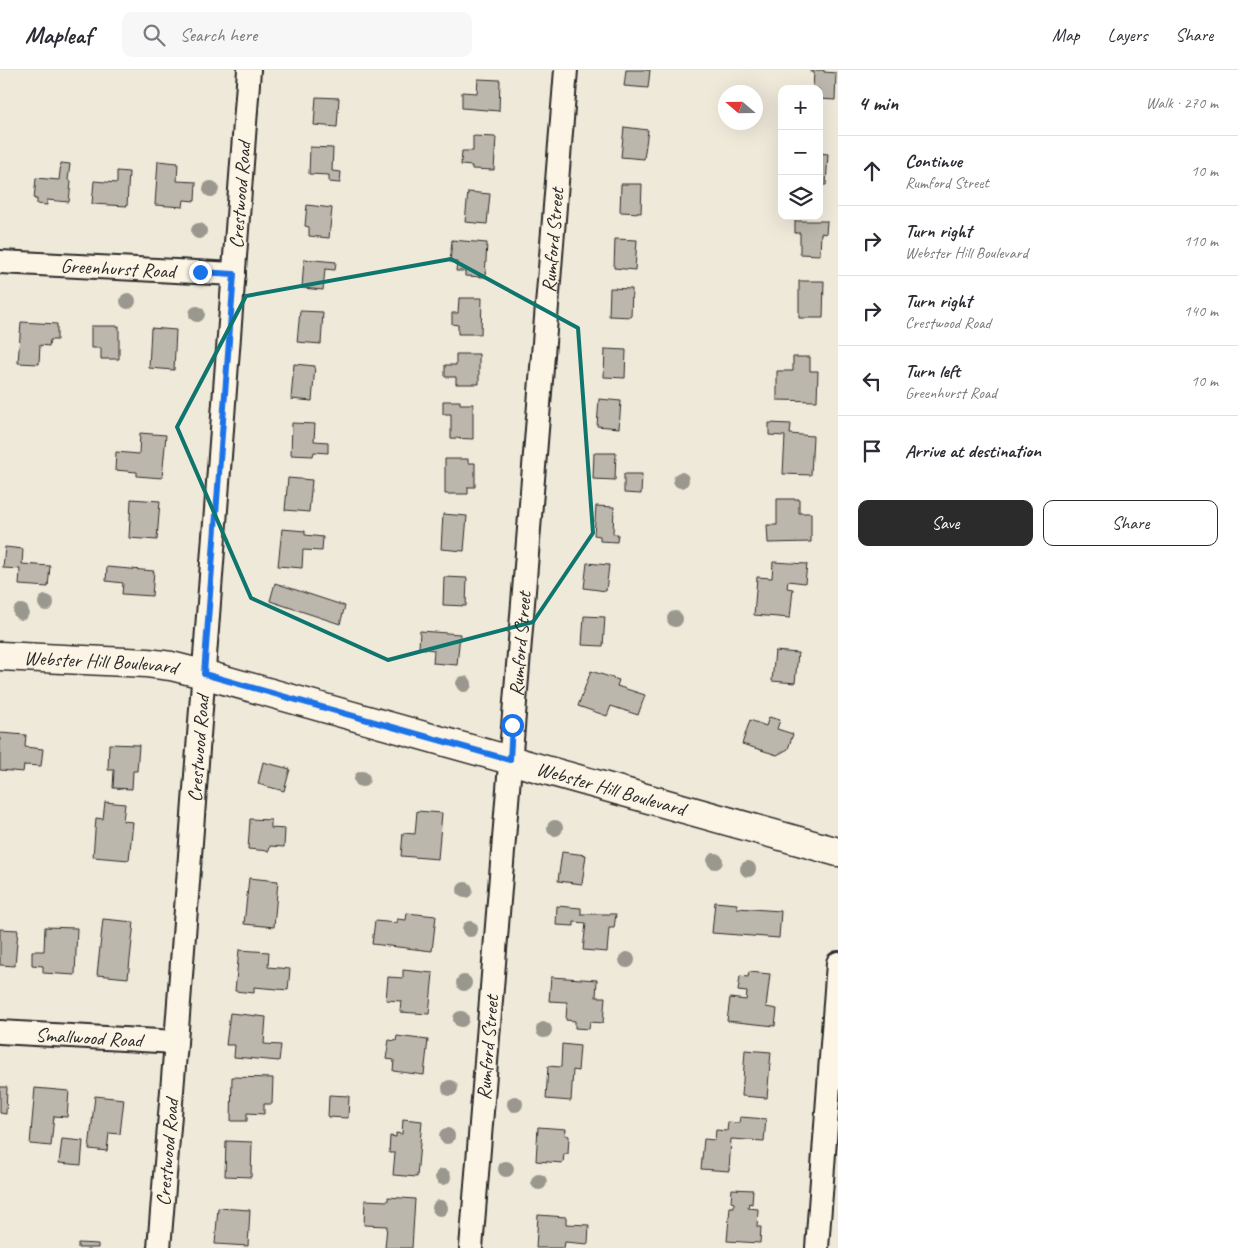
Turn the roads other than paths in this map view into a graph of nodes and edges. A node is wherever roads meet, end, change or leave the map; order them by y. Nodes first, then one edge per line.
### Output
1 (249, 70) edge
2 (566, 70) edge
3 (0, 262) edge
4 (234, 274) junction
5 (0, 656) edge
6 (204, 674) junction
7 (510, 760) junction
8 (838, 852) edge
9 (838, 963) edge
10 (0, 1032) edge
11 (176, 1042) junction
12 (159, 1248) edge
13 (471, 1248) edge
14 (818, 1248) edge

1 - 4 street, Crestwood Road
2 - 7 street, Rumford Street
3 - 4 street, Greenhurst Road
4 - 6 street, Crestwood Road
5 - 6 street, Webster Hill Boulevard
6 - 7 street, Webster Hill Boulevard
6 - 11 street, Crestwood Road
7 - 8 street, Webster Hill Boulevard
7 - 13 street, Rumford Street
9 - 14 street
10 - 11 street, Smallwood Road
11 - 12 street, Crestwood Road

